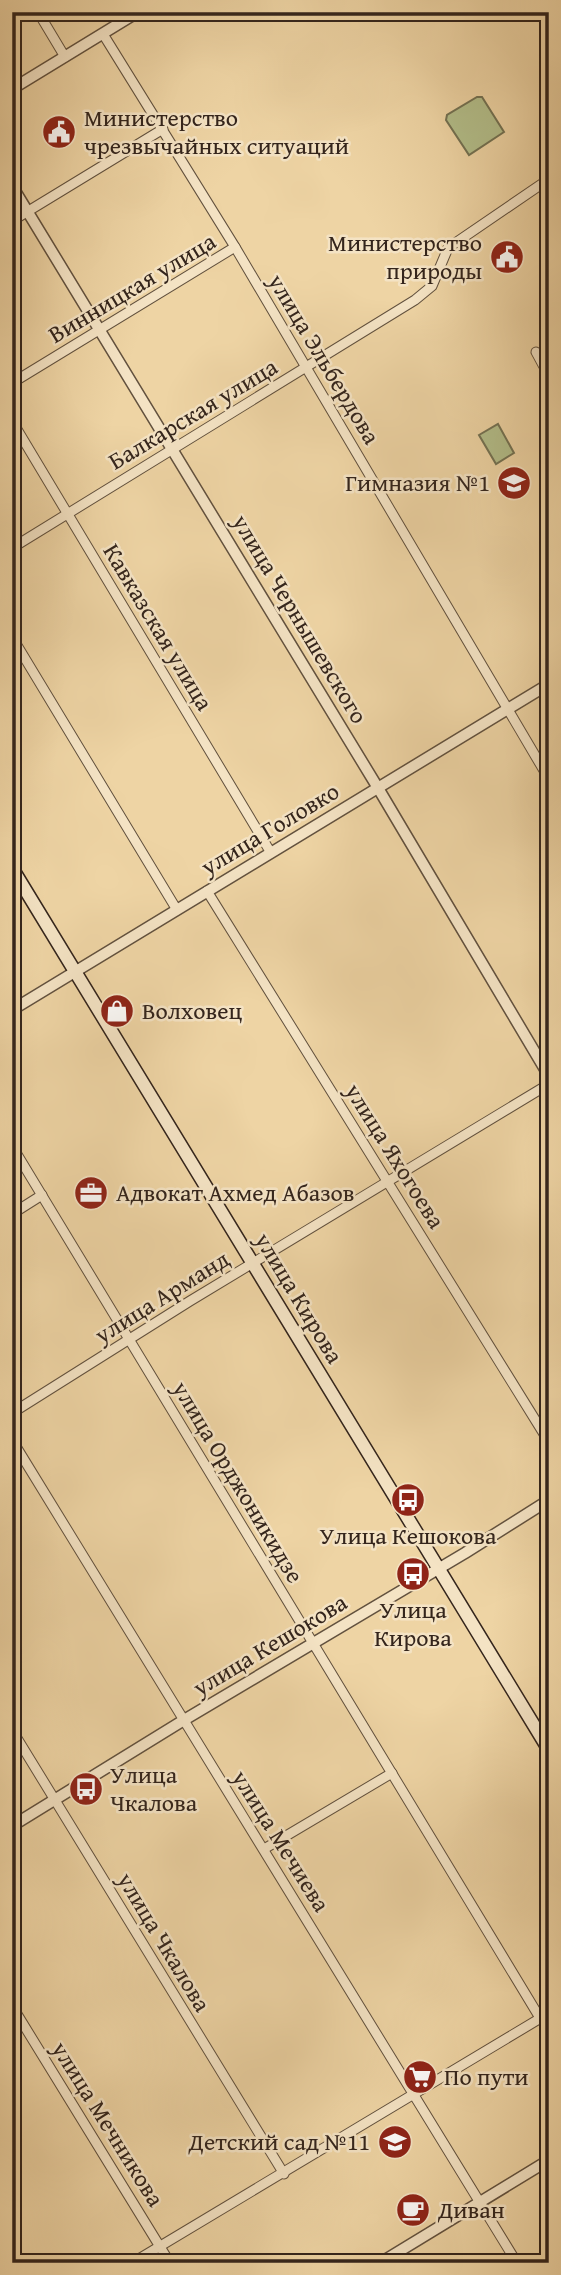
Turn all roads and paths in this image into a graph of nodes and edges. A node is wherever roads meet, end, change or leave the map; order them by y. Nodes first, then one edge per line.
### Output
1 (38, 12) edge
2 (138, 12) edge
3 (103, 34) junction
4 (65, 57) junction
5 (12, 89) edge
6 (163, 129) junction
7 (549, 179) edge
8 (12, 186) edge
9 (28, 212) junction
10 (12, 221) edge
11 (235, 247) junction
12 (99, 329) junction
13 (536, 352) dead end
14 (306, 368) junction
15 (549, 376) edge
16 (12, 383) edge
17 (12, 421) edge
18 (173, 450) junction
19 (67, 514) junction
20 (12, 548) edge
21 (12, 637) edge
22 (549, 684) edge
23 (507, 709) junction
24 (549, 779) edge
25 (378, 788) junction
26 (271, 853) junction
27 (12, 868) edge
28 (207, 891) junction
29 (177, 910) junction
30 (75, 972) junction
31 (12, 1010) edge
32 (549, 1076) edge
33 (549, 1084) edge
34 (12, 1146) edge
35 (388, 1182) junction
36 (42, 1195) junction
37 (12, 1214) edge
38 (253, 1263) junction
39 (130, 1340) junction
40 (12, 1413) edge
41 (12, 1440) edge
42 (549, 1442) edge
43 (549, 1500) edge
44 (440, 1568) junction
45 (314, 1644) junction
46 (184, 1720) junction
47 (12, 1730) edge
48 (549, 1750) edge
49 (392, 1773) junction
50 (56, 1801) junction
51 (12, 1826) edge
52 (264, 1849) junction
53 (12, 2006) edge
54 (545, 2015) edge
55 (415, 2095) junction
56 (549, 2160) edge
57 (284, 2174) junction
58 (480, 2201) junction
59 (160, 2246) junction
60 (132, 2263) edge
61 (170, 2263) edge
62 (380, 2263) edge
63 (517, 2263) edge

1 - 4 street
2 - 3 street
3 - 4 street
3 - 6 street, улица Эльбердова
4 - 5 street
6 - 9 street
6 - 11 street, улица Эльбердова
7 - 14 street, Балкарская улица
8 - 9 street, улица Чернышевского
9 - 10 street
9 - 12 street, улица Чернышевского
11 - 12 street, Винницкая улица
11 - 14 street, улица Эльбердова
12 - 16 street, Винницкая улица
12 - 18 street, улица Чернышевского
13 - 15 street
14 - 18 street, Балкарская улица
14 - 23 street, улица Эльбердова
17 - 19 street, Кавказская улица
18 - 19 street, Балкарская улица
18 - 25 street, улица Чернышевского
19 - 20 street, Балкарская улица
19 - 26 street, Кавказская улица
21 - 29 street
22 - 23 street, улица Головко
23 - 24 street, улица Эльбердова
23 - 25 street, улица Головко
25 - 26 street, улица Головко
25 - 32 street, улица Чернышевского
26 - 28 street, улица Головко
27 - 30 main road, улица Кирова
28 - 29 street, улица Головко
28 - 35 street, улица Яхогоева
29 - 30 street, улица Головко
30 - 31 street, улица Головко
30 - 38 main road, улица Кирова
33 - 35 street, улица Арманд
34 - 36 street, улица Орджоникидзе
35 - 38 street, улица Арманд
35 - 42 street, улица Яхогоева
36 - 37 street
36 - 39 street, улица Орджоникидзе
38 - 39 street, улица Арманд
38 - 44 main road, улица Кирова
39 - 40 street, улица Арманд
39 - 45 street, улица Орджоникидзе
41 - 46 street, улица Мечиева
43 - 44 street, улица Кешокова
44 - 45 street, улица Кешокова
44 - 48 main road, улица Кирова
45 - 46 street, улица Кешокова
45 - 49 street, улица Орджоникидзе
46 - 50 street, улица Кешокова
46 - 52 street, улица Мечиева
47 - 50 street, улица Чкалова
49 - 52 street
49 - 54 street, улица Орджоникидзе
50 - 51 street, улица Кешокова
50 - 57 street, улица Чкалова
52 - 55 street, улица Мечиева
53 - 59 street, улица Мечникова
54 - 55 street
55 - 57 street
55 - 58 street, улица Мечиева
56 - 58 street
57 - 59 street
58 - 62 street
58 - 63 street, улица Мечиева
59 - 60 street
59 - 61 street, улица Мечникова

